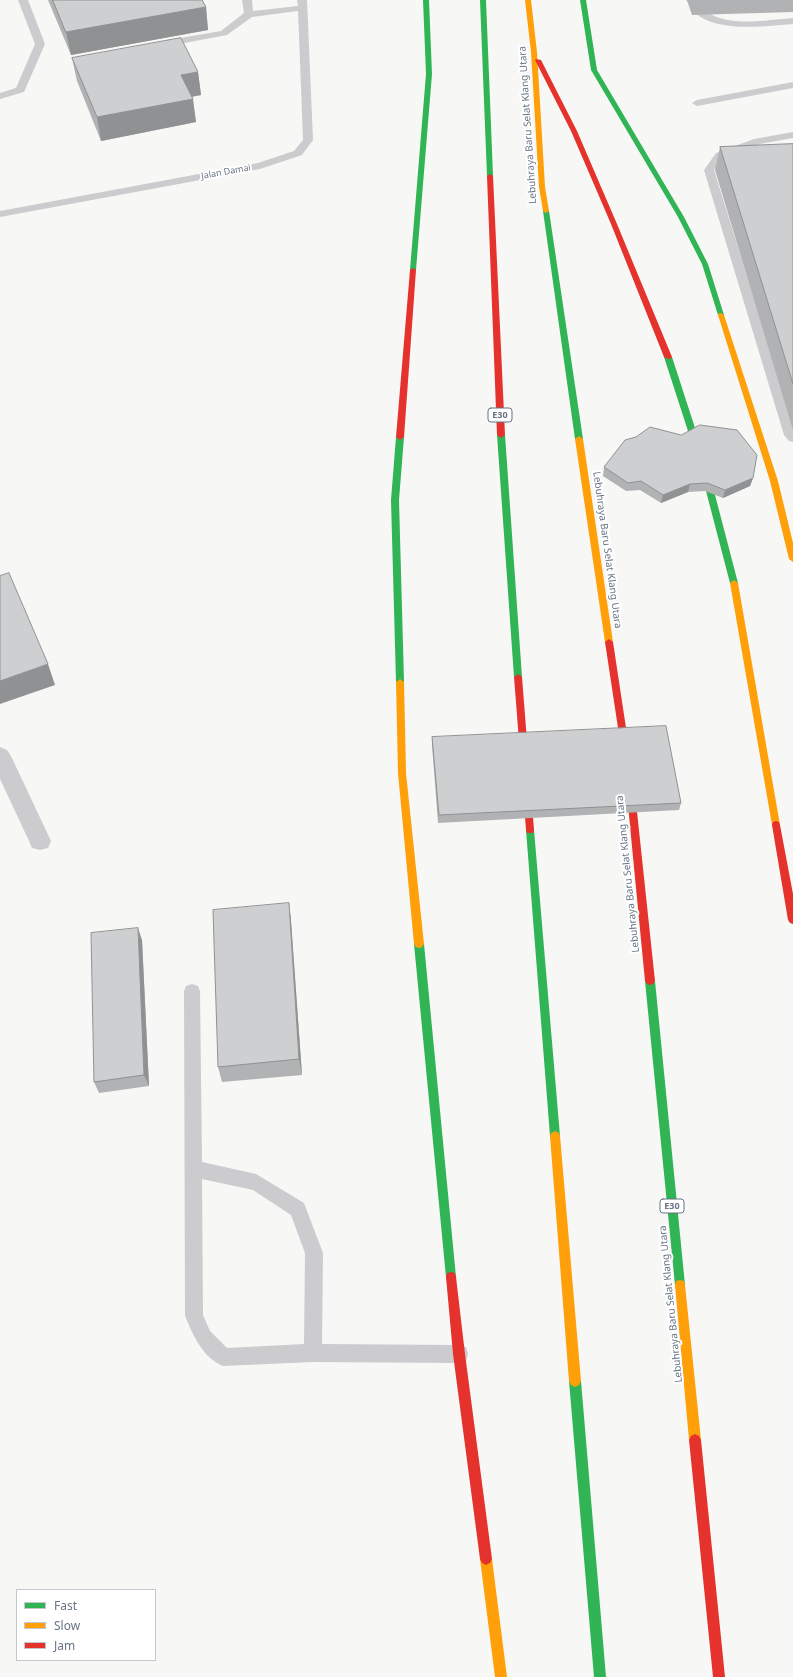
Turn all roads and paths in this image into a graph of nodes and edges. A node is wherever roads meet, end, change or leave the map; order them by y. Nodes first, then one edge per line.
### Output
1 (23, 0) edge
2 (247, 0) edge
3 (426, 0) edge
4 (483, 0) edge
5 (528, 0) edge
6 (583, 0) edge
7 (691, 0) edge
8 (302, 4) edge
9 (249, 14) junction
10 (793, 21) edge
11 (156, 46) edge
12 (534, 52) junction
13 (793, 85) edge
14 (0, 96) edge
15 (697, 103) dead end
16 (793, 135) edge
17 (0, 214) edge
18 (793, 438) edge
19 (793, 559) edge
20 (0, 756) edge
21 (40, 841) dead end
22 (793, 920) edge
23 (192, 991) dead end
24 (192, 1168) junction
25 (313, 1353) junction
26 (459, 1354) junction
27 (501, 1677) edge
28 (600, 1677) edge
29 (719, 1677) edge

1 - 14 lane
2 - 9 lane
3 - 26 highway
4 - 28 highway, E30
5 - 12 highway, Lebuhraya Baru Selat Klang Utara / E30
6 - 19 highway
7 - 10 lane
8 - 9 lane
8 - 17 lane, Jalan Damai
9 - 11 lane
12 - 22 highway
12 - 29 highway, Lebuhraya Baru Selat Klang Utara / E30
13 - 15 lane
16 - 18 lane
20 - 21 street
23 - 24 lane
24 - 25 lane
24 - 25 lane
25 - 26 lane
26 - 27 highway

